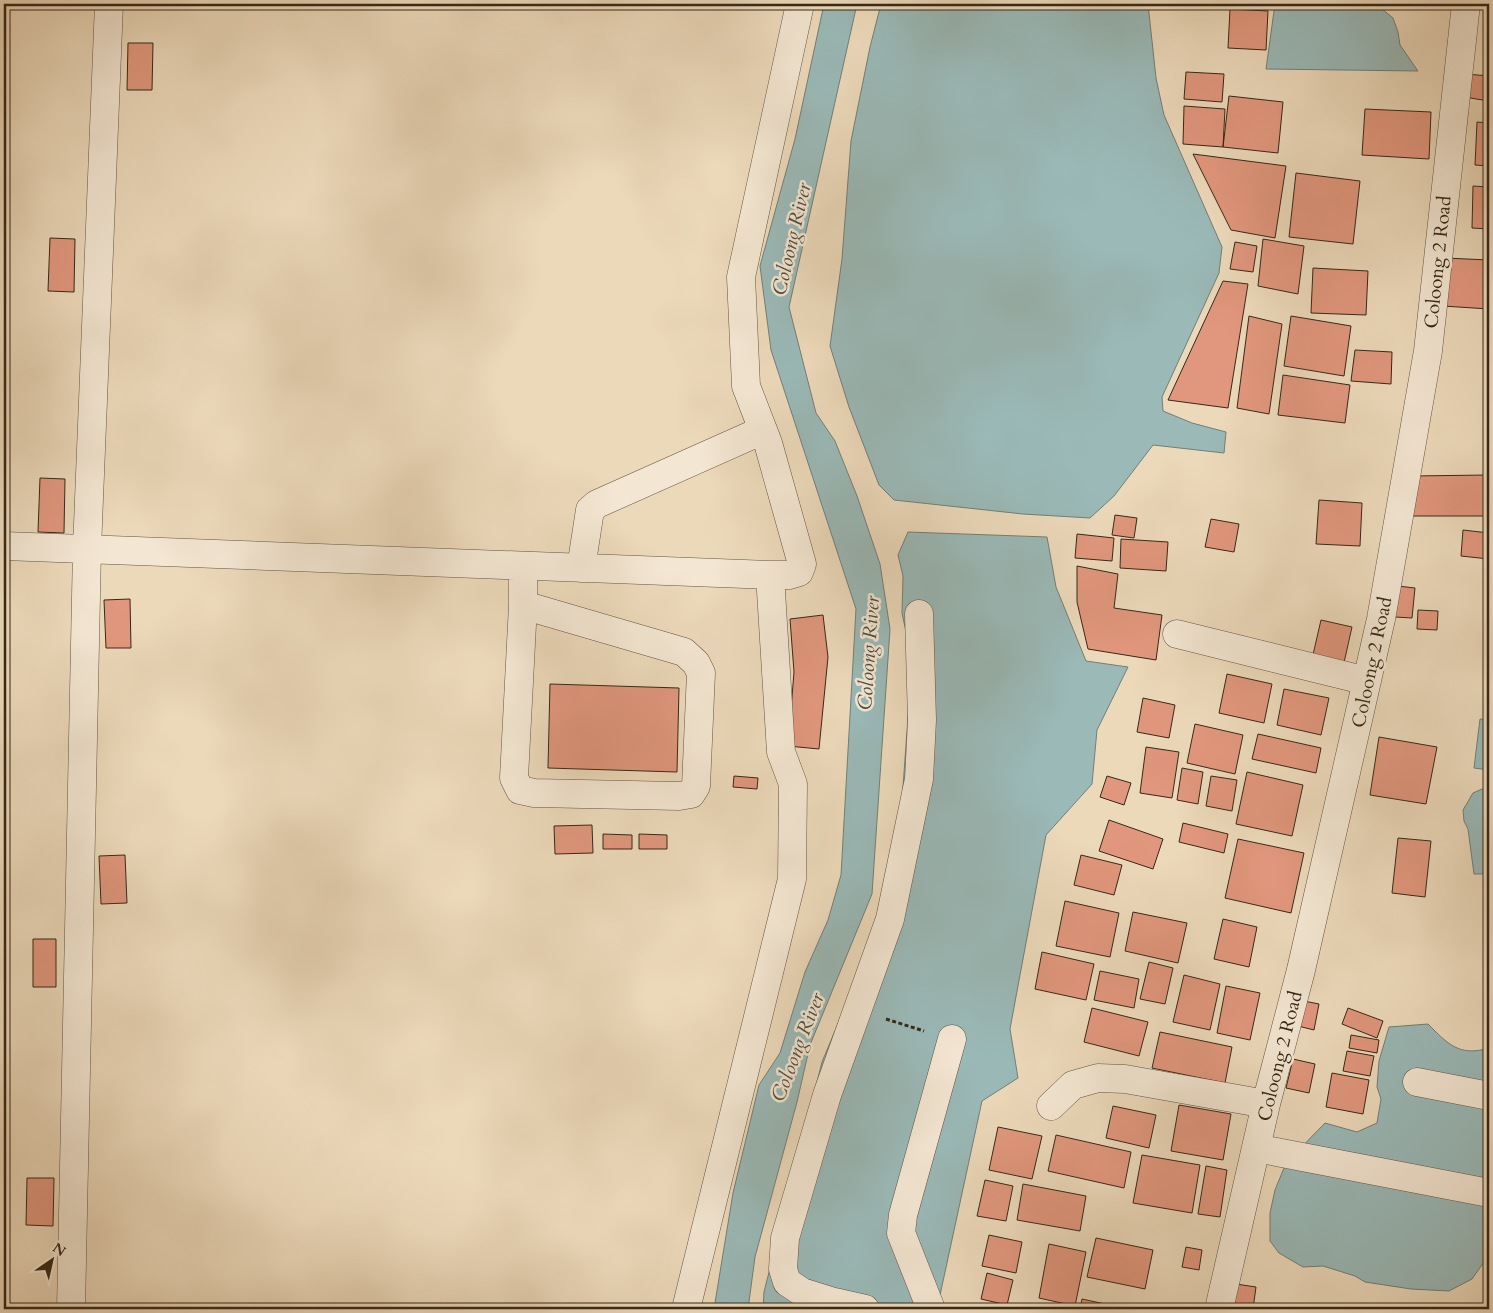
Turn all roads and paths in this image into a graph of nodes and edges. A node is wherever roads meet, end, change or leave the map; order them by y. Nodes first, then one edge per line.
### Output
1 (109, 4) edge
2 (800, 4) edge
3 (1466, 4) edge
4 (763, 430) junction
5 (4, 546) edge
6 (87, 549) junction
7 (523, 566) junction
8 (582, 568) junction
9 (770, 575) junction
10 (523, 605) junction
11 (919, 614) dead end
12 (1178, 634) dead end
13 (1367, 682) junction
14 (857, 1010) junction
15 (952, 1039) joint
16 (1417, 1082) dead end
17 (1489, 1096) edge
18 (1266, 1104) junction
19 (1051, 1106) dead end
20 (1256, 1148) junction
21 (1489, 1193) edge
22 (71, 1309) edge
23 (686, 1309) edge
24 (865, 1309) edge
25 (931, 1309) edge
26 (1219, 1309) edge

1 - 6 street
2 - 4 street
3 - 13 street, Coloong 2 Road
4 - 8 street
4 - 9 street
5 - 6 street
6 - 7 street
6 - 22 street
7 - 8 street
7 - 10 street
8 - 9 street
9 - 23 street
10 - 10 street
11 - 14 street
12 - 13 street
13 - 18 street, Coloong 2 Road
14 - 15 path
14 - 24 street
15 - 25 street
16 - 17 street
18 - 19 street
18 - 20 street, Coloong 2 Road
20 - 21 street
20 - 26 street, Coloong 2 Road

